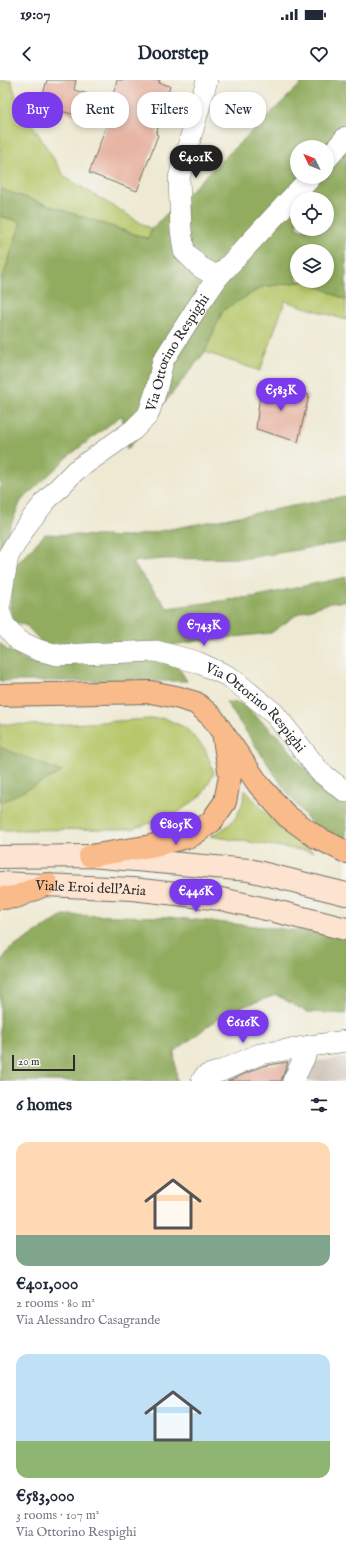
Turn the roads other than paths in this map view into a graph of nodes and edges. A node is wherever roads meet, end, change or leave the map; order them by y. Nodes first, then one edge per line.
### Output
1 (207, 80) edge
2 (346, 137) edge
3 (334, 151) edge
4 (305, 184) edge
5 (218, 278) junction
6 (0, 604) edge
7 (0, 612) edge
8 (0, 695) edge
9 (223, 732) junction
10 (346, 792) edge
11 (346, 852) edge
12 (90, 856) junction
13 (0, 857) edge
14 (0, 883) edge
15 (47, 884) junction
16 (346, 894) edge
17 (0, 898) edge
18 (346, 929) edge
19 (346, 1041) edge
20 (310, 1046) junction
21 (202, 1081) edge
22 (293, 1081) edge

1 - 5 street
2 - 3 street
4 - 5 street, Via Ottorino Respighi
5 - 6 street, Via Ottorino Respighi
7 - 10 street, Via Ottorino Respighi
8 - 9 highway
9 - 11 highway
9 - 12 highway
12 - 13 main road, Viale Eroi dell'Aria
12 - 16 main road, Viale Eroi dell'Aria
14 - 15 main road, Viale Eroi dell'Aria
15 - 17 highway
15 - 18 main road, Viale Eroi dell'Aria
19 - 20 street
20 - 21 street
20 - 22 street

